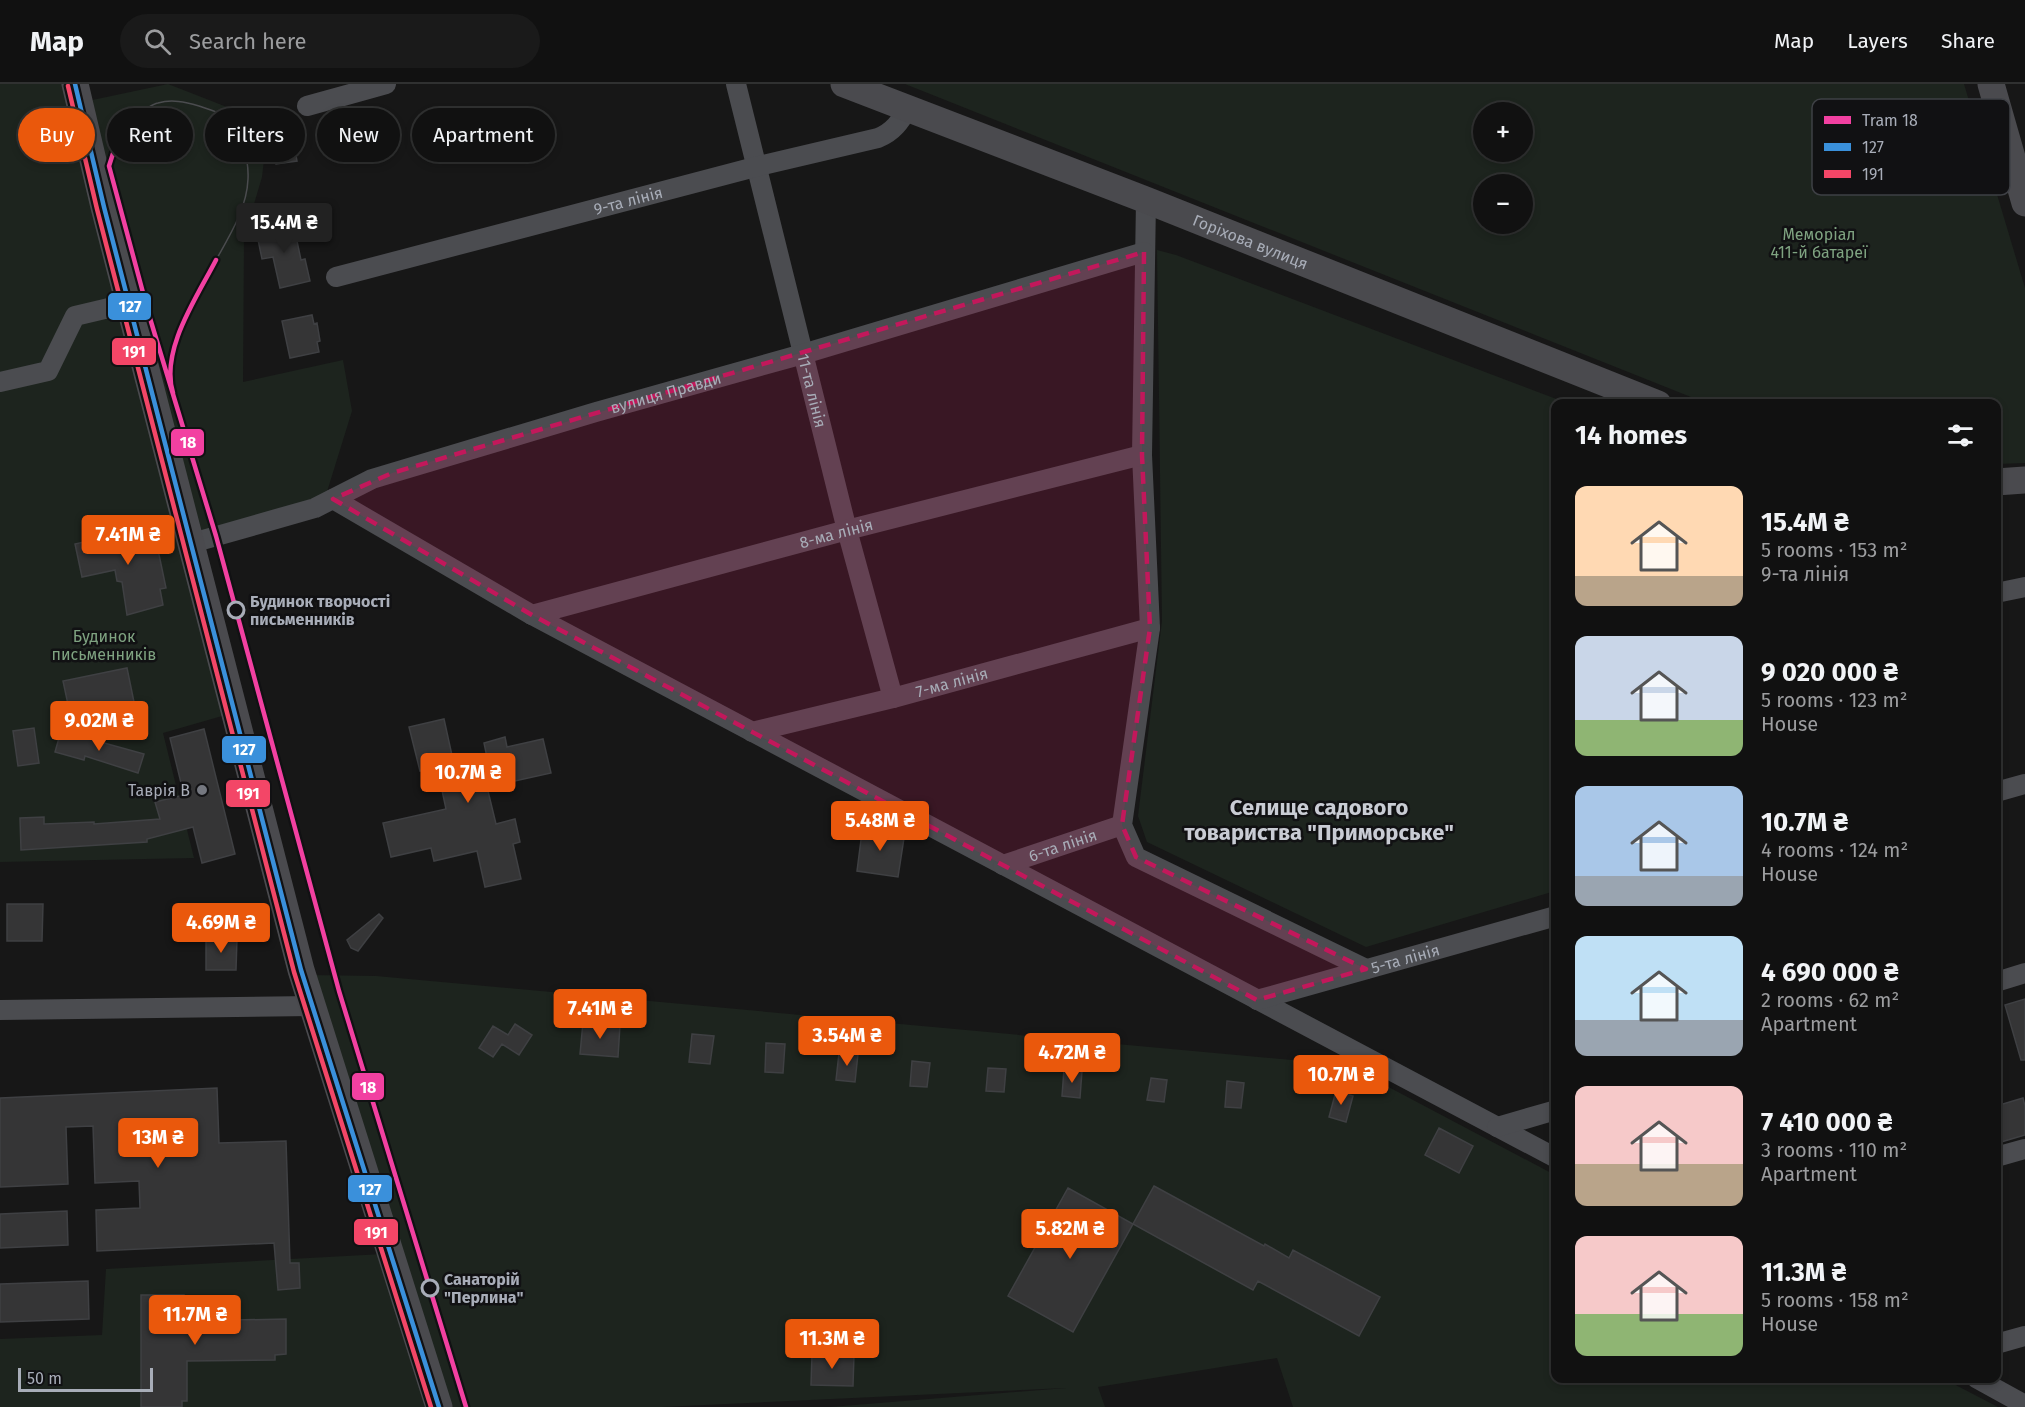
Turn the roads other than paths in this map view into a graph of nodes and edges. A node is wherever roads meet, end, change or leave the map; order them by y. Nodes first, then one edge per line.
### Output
1 (75, 84) edge
2 (386, 84) edge
3 (736, 84) edge
4 (844, 84) edge
5 (1990, 84) edge
6 (1994, 99) edge
7 (307, 106) dead end
8 (908, 108) junction
9 (2010, 152) edge
10 (755, 167) junction
11 (1146, 200) junction
12 (2025, 203) edge
13 (1144, 252) junction
14 (336, 277) dead end
15 (130, 303) junction
16 (803, 354) junction
17 (0, 382) edge
18 (1645, 399) edge
19 (1142, 455) junction
20 (2025, 480) edge
21 (2001, 482) edge
22 (333, 499) junction
23 (847, 530) junction
24 (192, 543) junction
25 (2025, 587) edge
26 (2001, 592) edge
27 (532, 615) junction
28 (1150, 628) junction
29 (893, 698) junction
30 (752, 732) junction
31 (2025, 784) edge
32 (2001, 791) edge
33 (1122, 825) junction
34 (1003, 866) junction
35 (1551, 917) edge
36 (1366, 969) junction
37 (2025, 973) edge
38 (2001, 980) edge
39 (1257, 1000) junction
40 (312, 1006) junction
41 (0, 1010) edge
42 (1551, 1111) edge
43 (1497, 1127) junction
44 (2025, 1149) edge
45 (1551, 1155) edge
46 (2001, 1156) edge
47 (2025, 1336) edge
48 (2001, 1343) edge
49 (1985, 1383) edge
50 (2025, 1404) edge
51 (439, 1407) edge

1 - 15 street
2 - 7 street
3 - 10 street, 11-та лінія
4 - 8 street, Горіхова вулиця
5 - 6 street
8 - 10 street, 9-та лінія
8 - 11 street, Горіхова вулиця
9 - 12 street
10 - 14 street, 9-та лінія
10 - 16 street, 11-та лінія
11 - 13 street
11 - 18 street, Горіхова вулиця
13 - 16 street, вулиця Правди
13 - 19 street
15 - 17 street
15 - 24 street
16 - 22 street, вулиця Правди
16 - 23 street, 11-та лінія
19 - 23 street, 8-ма лінія
19 - 28 street
20 - 21 street
22 - 24 street, вулиця Правди
22 - 27 street
23 - 27 street, 8-ма лінія
23 - 29 street, 11-та лінія
24 - 40 street
25 - 26 street
27 - 30 street
28 - 29 street, 7-ма лінія
28 - 33 street
29 - 30 street, 7-ма лінія
30 - 34 street
31 - 32 street
33 - 34 street, 6-та лінія
33 - 36 street
34 - 39 street
35 - 36 street, 5-та лінія
36 - 39 street, 5-та лінія
37 - 38 street
39 - 43 street
40 - 41 street
40 - 51 street
42 - 43 street
43 - 45 street
44 - 46 street
47 - 48 street
49 - 50 street

